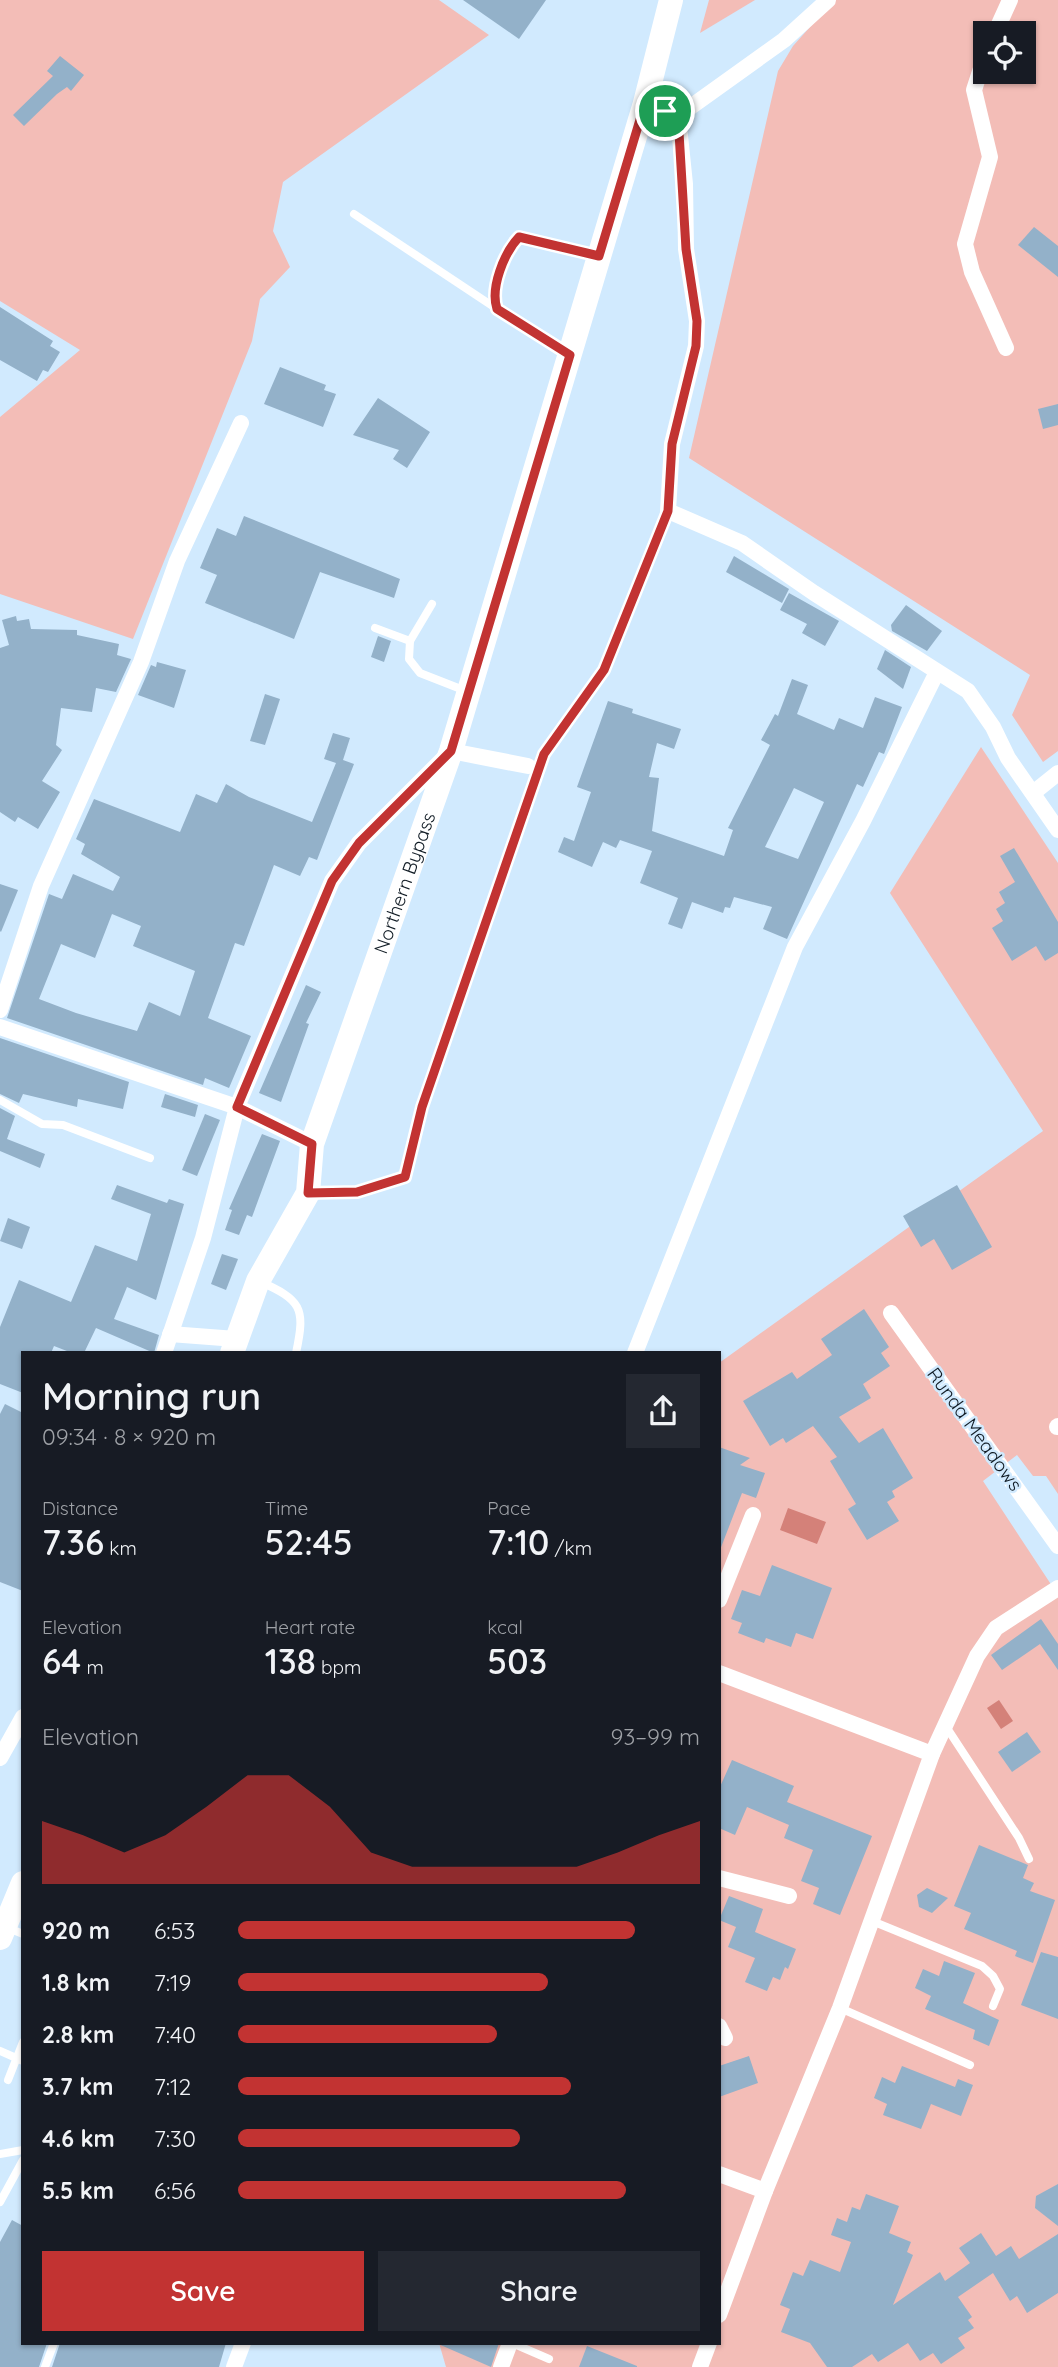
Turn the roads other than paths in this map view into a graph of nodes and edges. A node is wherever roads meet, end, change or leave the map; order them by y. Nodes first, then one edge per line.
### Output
1 (671, 0) edge
2 (828, 0) edge
3 (1010, 0) edge
4 (1000, 21) edge
5 (976, 84) edge
6 (645, 103) junction
7 (678, 116) junction
8 (354, 214) dead end
9 (599, 256) junction
10 (497, 309) junction
11 (1006, 348) dead end
12 (570, 355) junction
13 (241, 423) dead end
14 (432, 604) dead end
15 (375, 628) dead end
16 (410, 642) junction
17 (937, 672) junction
18 (469, 692) junction
19 (451, 751) junction
20 (535, 770) road end
21 (1058, 773) edge
22 (1033, 793) junction
23 (1058, 830) edge
24 (0, 1010) edge
25 (0, 1027) edge
26 (0, 1100) edge
27 (237, 1107) junction
28 (312, 1144) junction
29 (150, 1158) dead end
30 (258, 1281) junction
31 (891, 1312) dead end
32 (170, 1334) junction
33 (234, 1346) edge
34 (165, 1351) edge
35 (296, 1351) edge
36 (636, 1351) edge
37 (753, 1516) dead end
38 (1058, 1546) edge
39 (1058, 1588) edge
40 (721, 1595) edge
41 (721, 1674) edge
42 (21, 1723) edge
43 (945, 1725) junction
44 (10, 1754) edge
45 (932, 1754) junction
46 (1029, 1859) dead end
47 (721, 1879) edge
48 (21, 1889) edge
49 (789, 1896) dead end
50 (872, 1921) junction
51 (9, 1933) edge
52 (993, 2006) dead end
53 (840, 2008) junction
54 (0, 2051) edge
55 (19, 2059) edge
56 (970, 2065) dead end
57 (8, 2080) dead end
58 (21, 2150) edge
59 (0, 2154) edge
60 (21, 2164) edge
61 (721, 2175) edge
62 (765, 2190) junction
63 (0, 2202) edge
64 (721, 2310) edge
65 (53, 2345) edge
66 (242, 2345) edge
67 (510, 2345) edge
68 (516, 2345) edge
69 (708, 2345) edge
70 (549, 2359) dead end
71 (45, 2367) edge
72 (234, 2367) edge
73 (501, 2367) edge
74 (700, 2367) edge

1 - 6 main road, Northern Bypass
2 - 7 street
3 - 4 street
5 - 11 street
6 - 7 street
6 - 9 main road, Northern Bypass
7 - 17 street
8 - 10 lane
9 - 10 lane
9 - 12 main road, Northern Bypass
10 - 12 lane
12 - 18 main road, Northern Bypass
13 - 24 street
14 - 16 lane
15 - 16 lane
16 - 18 lane
17 - 22 street
17 - 36 street
18 - 19 main road, Northern Bypass
19 - 20 street
19 - 27 street
19 - 28 main road, Northern Bypass
21 - 22 street
22 - 23 street
25 - 27 street
26 - 29 lane
27 - 28 street
27 - 32 street
28 - 30 main road, Northern Bypass
30 - 33 main road, Northern Bypass
30 - 35 lane
31 - 38 street, Runda Meadows
32 - 33 street
32 - 34 street
37 - 40 street
39 - 43 street
41 - 45 street
42 - 44 street
43 - 45 street
43 - 46 lane
45 - 50 street
47 - 49 street
48 - 51 main road
50 - 52 lane
50 - 53 street
53 - 56 lane
53 - 62 street
54 - 55 lane
55 - 57 lane
58 - 59 lane
60 - 63 lane
61 - 62 street
62 - 64 street
65 - 71 lane
66 - 72 street
67 - 73 street
68 - 70 lane
69 - 74 street

